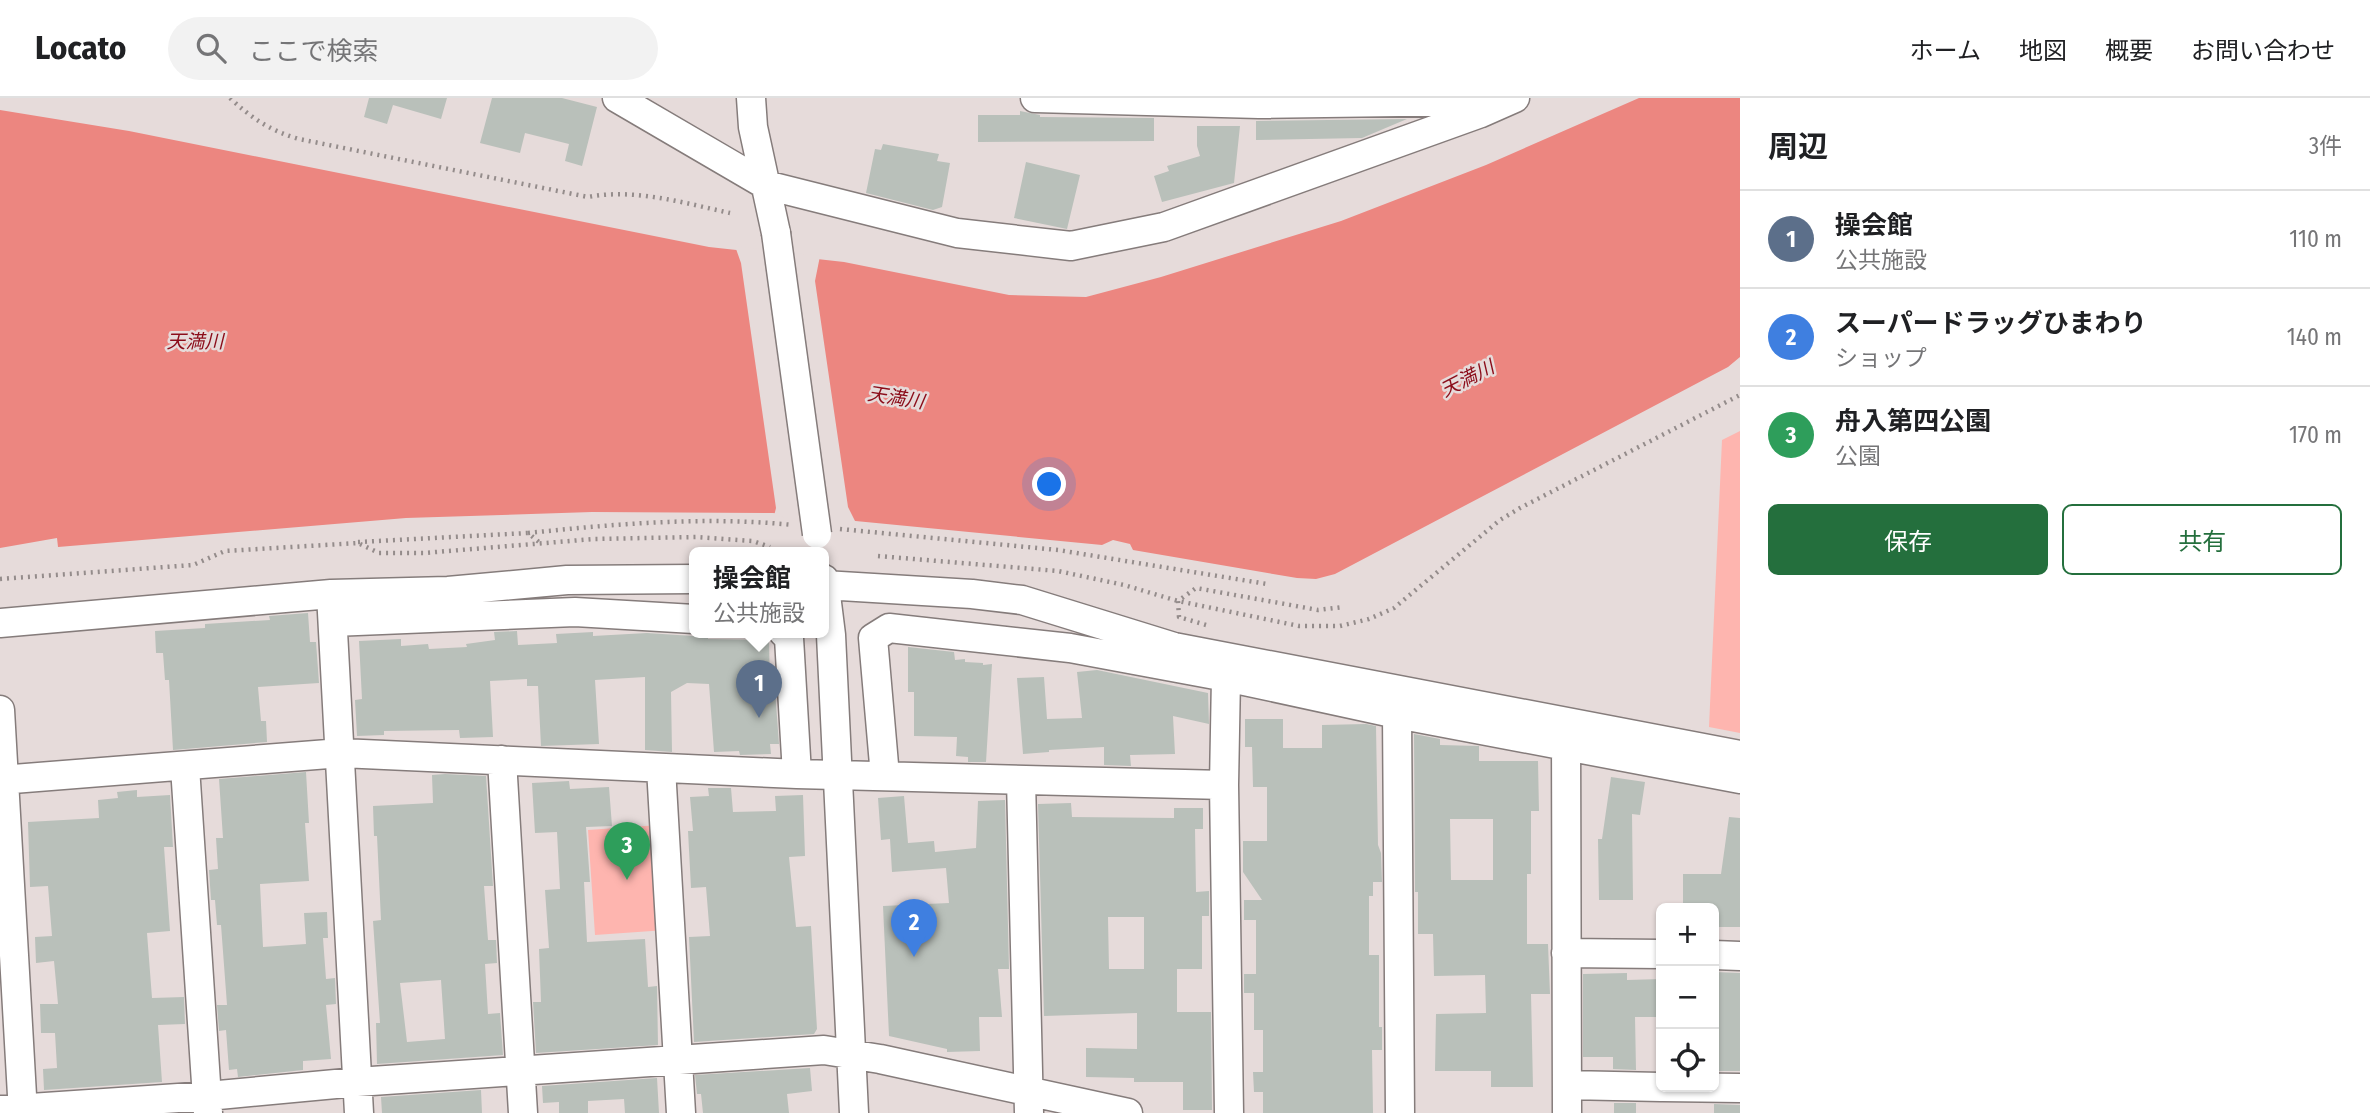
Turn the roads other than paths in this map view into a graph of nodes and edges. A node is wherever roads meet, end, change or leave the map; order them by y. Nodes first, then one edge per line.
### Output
1 (617, 98) edge
2 (751, 98) edge
3 (1035, 98) edge
4 (1515, 98) edge
5 (1126, 100) edge
6 (1362, 100) edge
7 (1259, 101) edge
8 (1481, 113) junction
9 (766, 185) junction
10 (819, 535) edge
11 (689, 579) edge
12 (829, 583) edge
13 (331, 594) junction
14 (689, 619) edge
15 (829, 620) edge
16 (333, 622) junction
17 (0, 623) edge
18 (789, 638) edge
19 (1226, 677) junction
20 (0, 710) edge
21 (1397, 714) junction
22 (1566, 735) junction
23 (341, 753) junction
24 (1740, 755) edge
25 (502, 760) junction
26 (185, 767) junction
27 (661, 768) junction
28 (797, 774) junction
29 (837, 775) junction
30 (885, 776) junction
31 (1740, 779) edge
32 (2, 780) edge
33 (1021, 780) junction
34 (1224, 785) junction
35 (1566, 953) junction
36 (1656, 954) edge
37 (1719, 955) edge
38 (1740, 956) edge
39 (850, 1053) junction
40 (679, 1060) junction
41 (521, 1071) junction
42 (357, 1082) junction
43 (1567, 1085) junction
44 (1656, 1087) edge
45 (1719, 1088) edge
46 (1740, 1088) edge
47 (1028, 1102) edge
48 (208, 1105) edge
49 (15, 1111) edge
50 (359, 1113) edge
51 (523, 1113) edge
52 (681, 1113) edge
53 (853, 1113) edge
54 (1128, 1113) edge
55 (1228, 1113) edge
56 (1400, 1113) edge
57 (1567, 1113) edge

1 - 9 street
2 - 9 street
3 - 5 street
4 - 8 street
5 - 7 street
6 - 7 street
6 - 8 street
8 - 9 street
9 - 10 street, bridge
11 - 13 street
12 - 22 street
13 - 16 street
13 - 17 street
14 - 16 street
15 - 29 street
16 - 23 street
18 - 28 street
19 - 21 street
19 - 30 street
19 - 34 street
20 - 32 street
21 - 22 street
21 - 56 street
22 - 24 street
22 - 31 street
22 - 35 street
23 - 25 street
23 - 26 street
23 - 42 street
25 - 27 street
25 - 41 street
26 - 32 street
26 - 48 street
27 - 28 street
27 - 40 street
28 - 29 street
29 - 30 street
29 - 39 street
30 - 33 street
32 - 49 street
33 - 34 street
33 - 47 street
34 - 55 street
35 - 36 street
35 - 43 street
37 - 38 street
39 - 40 street
39 - 47 street
39 - 53 street
40 - 41 street
40 - 52 street
41 - 42 street
41 - 51 street
42 - 48 street
42 - 50 street
43 - 44 street
43 - 57 street
45 - 46 street
47 - 54 street
48 - 49 street

